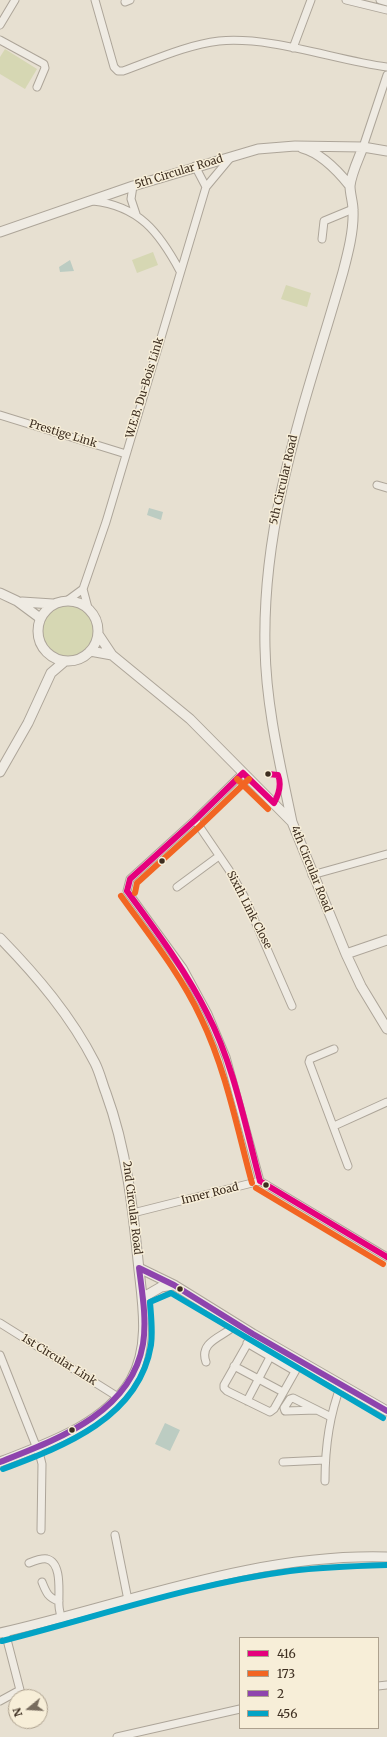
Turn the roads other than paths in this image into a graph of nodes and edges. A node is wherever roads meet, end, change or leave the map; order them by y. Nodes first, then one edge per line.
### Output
1 (15, 0) edge
2 (95, 0) edge
3 (311, 0) edge
4 (346, 0) edge
5 (380, 0) edge
6 (387, 2) edge
7 (387, 10) edge
8 (0, 25) edge
9 (0, 40) edge
10 (293, 48) junction
11 (387, 67) edge
12 (387, 75) edge
13 (37, 87) dead end
14 (295, 146) junction
15 (363, 147) junction
16 (387, 151) edge
17 (232, 156) junction
18 (195, 166) junction
19 (133, 186) junction
20 (206, 186) junction
21 (350, 186) junction
22 (90, 200) junction
23 (353, 209) junction
24 (136, 215) junction
25 (0, 232) edge
26 (322, 239) dead end
27 (180, 271) junction
28 (0, 415) edge
29 (126, 454) junction
30 (377, 485) dead end
31 (387, 488) edge
32 (83, 589) junction
33 (0, 593) edge
34 (68, 600) junction
35 (17, 601) junction
36 (53, 604) junction
37 (88, 608) junction
38 (40, 618) junction
39 (98, 634) junction
40 (90, 651) junction
41 (48, 653) junction
42 (112, 655) junction
43 (65, 661) junction
44 (50, 673) junction
45 (0, 772) edge
46 (243, 773) junction
47 (195, 820) junction
48 (292, 822) junction
49 (387, 854) edge
50 (219, 856) junction
51 (312, 875) junction
52 (177, 887) dead end
53 (0, 938) edge
54 (387, 940) edge
55 (346, 954) junction
56 (292, 1006) dead end
57 (387, 1029) edge
58 (334, 1049) dead end
59 (387, 1102) edge
60 (334, 1126) junction
61 (348, 1166) dead end
62 (260, 1180) junction
63 (133, 1213) junction
64 (387, 1256) edge
65 (139, 1268) junction
66 (174, 1285) junction
67 (142, 1298) junction
68 (0, 1323) edge
69 (236, 1324) junction
70 (253, 1334) junction
71 (247, 1344) junction
72 (0, 1355) edge
73 (270, 1357) junction
74 (301, 1361) junction
75 (206, 1362) dead end
76 (234, 1366) junction
77 (295, 1371) junction
78 (258, 1379) junction
79 (341, 1385) junction
80 (283, 1392) junction
81 (118, 1397) junction
82 (247, 1401) junction
83 (317, 1410) dead end
84 (387, 1411) edge
85 (331, 1418) junction
86 (38, 1447) junction
87 (325, 1460) junction
88 (0, 1462) edge
89 (283, 1462) dead end
90 (325, 1481) dead end
91 (41, 1530) dead end
92 (115, 1534) dead end
93 (387, 1557) edge
94 (29, 1563) dead end
95 (42, 1582) dead end
96 (128, 1600) junction
97 (59, 1601) junction
98 (61, 1619) junction
99 (3, 1633) edge
100 (0, 1701) edge
101 (239, 1708) edge
102 (117, 1737) edge

1 - 8 street
2 - 10 street
3 - 10 street
4 - 7 street
5 - 6 street
9 - 13 street
10 - 11 street
12 - 15 street
14 - 15 street, 5th Circular Road
14 - 17 street, 5th Circular Road
14 - 21 street
15 - 16 street, 5th Circular Road
15 - 21 street, 5th Circular Road
17 - 18 street, 5th Circular Road
17 - 20 street, W.E.B. Du-Bois Link
18 - 19 street, 5th Circular Road
18 - 20 street
19 - 22 street, 5th Circular Road
19 - 24 street
20 - 27 street, W.E.B. Du-Bois Link
21 - 23 street, 5th Circular Road
22 - 24 street
22 - 25 street, 5th Circular Road
23 - 26 street
23 - 48 street, 5th Circular Road
24 - 27 street
27 - 29 street, W.E.B. Du-Bois Link
28 - 29 street, Prestige Link
29 - 32 street, W.E.B. Du-Bois Link
30 - 31 street
32 - 34 street
32 - 37 street
33 - 35 street
34 - 36 street
34 - 37 street
35 - 36 street
35 - 38 street
36 - 38 street
37 - 39 street
38 - 41 street
39 - 40 street
39 - 42 street, 4th Circular Road
40 - 42 street, 4th Circular Road
40 - 43 street
41 - 43 street
41 - 44 street
42 - 46 street, 4th Circular Road
43 - 44 street
44 - 45 street
46 - 47 street
46 - 48 street, 4th Circular Road
47 - 50 street, Sixth Link Close
47 - 62 street
48 - 51 street, 4th Circular Road
49 - 51 street
50 - 52 street
50 - 56 street, Sixth Link Close
51 - 55 street, 4th Circular Road
53 - 63 street, 2nd Circular Road
54 - 55 street
55 - 57 street, 4th Circular Road
58 - 60 street
59 - 60 street
60 - 61 street
62 - 63 street, Inner Road
62 - 64 street
63 - 65 street, 2nd Circular Road
65 - 66 street
65 - 67 street, 2nd Circular Road
66 - 67 street
66 - 69 street
67 - 81 street, 2nd Circular Road
68 - 81 street, 1st Circular Link
69 - 70 street
69 - 75 street
70 - 71 street
70 - 74 street
71 - 73 street
71 - 76 street
72 - 86 street
73 - 77 street
73 - 78 street
74 - 77 street
74 - 79 street
76 - 78 street
76 - 82 street
77 - 80 street
78 - 80 street
78 - 82 street
79 - 84 street
79 - 85 street
80 - 82 street
81 - 86 street, 2nd Circular Road
83 - 85 street
85 - 87 street
86 - 88 street, 2nd Circular Road
86 - 91 street
87 - 89 street
87 - 90 street
92 - 96 street
93 - 96 street
94 - 97 street
95 - 97 street
96 - 98 street
97 - 98 street
98 - 99 street
99 - 100 street
101 - 102 street

